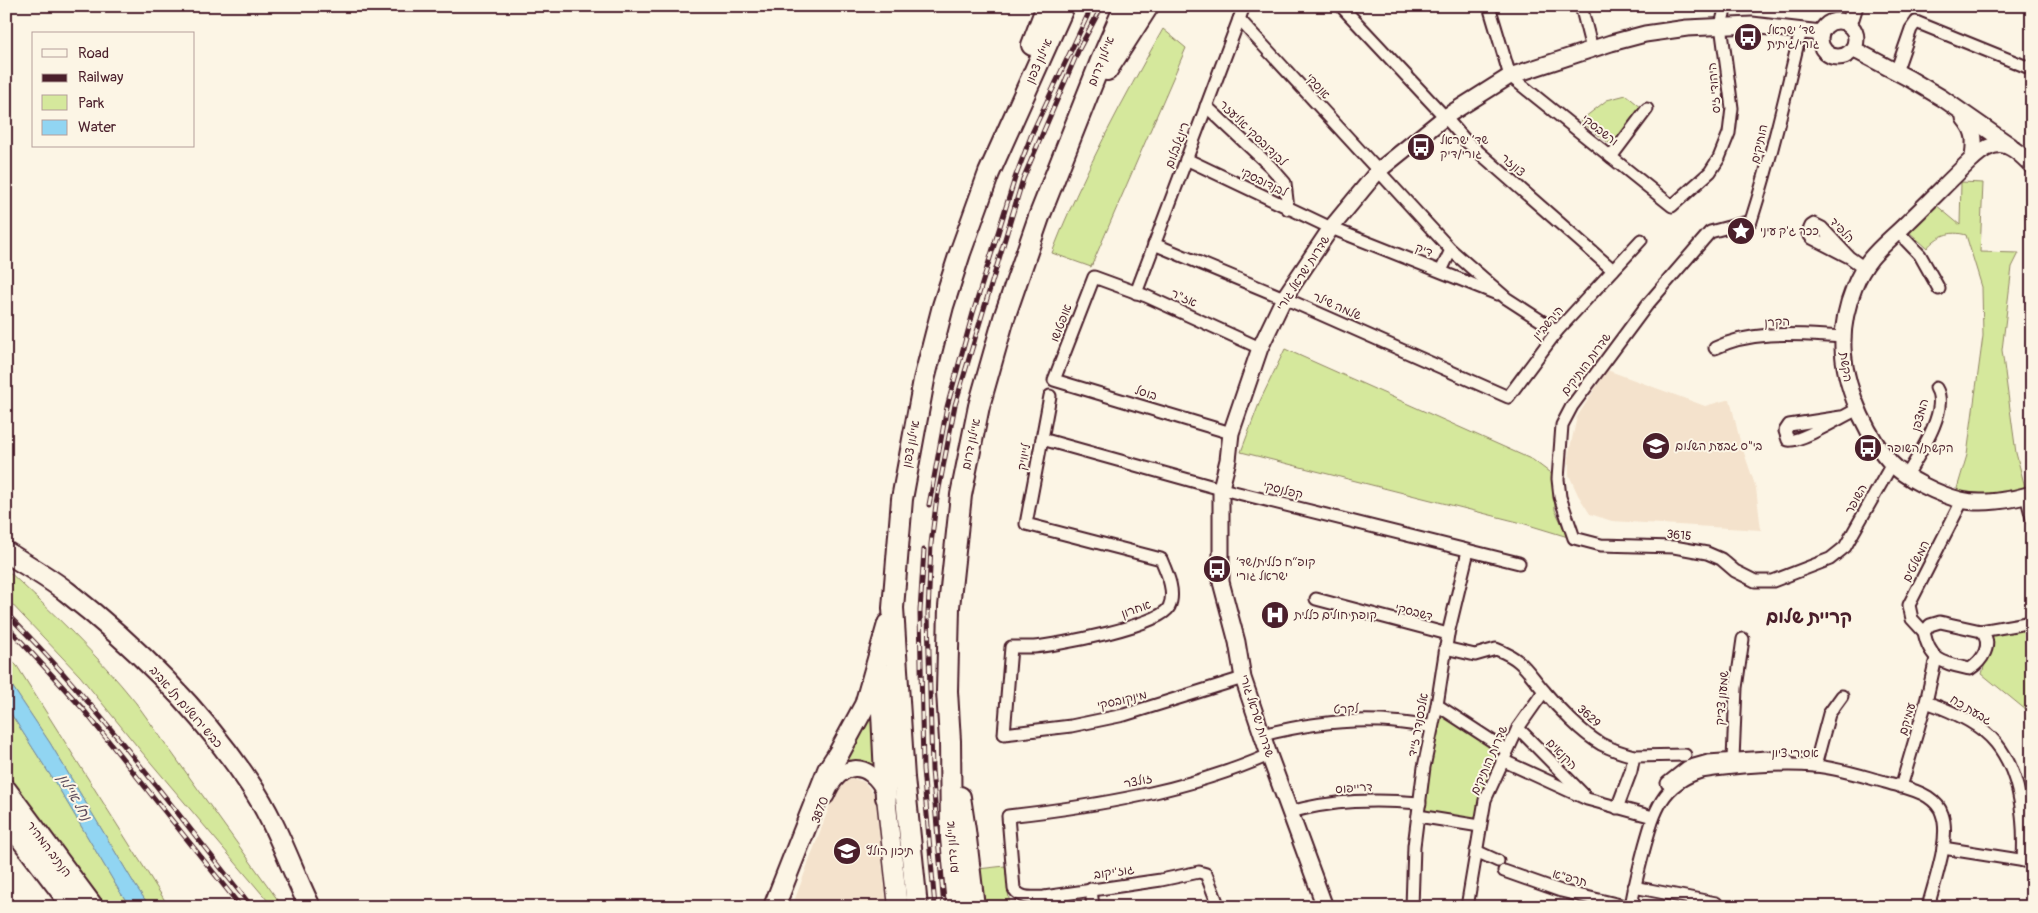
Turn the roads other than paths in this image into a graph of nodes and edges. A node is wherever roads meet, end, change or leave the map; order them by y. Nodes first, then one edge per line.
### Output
1 (1047, 6) edge
2 (1064, 6) edge
3 (1124, 6) edge
4 (1148, 6) edge
5 (1244, 6) edge
6 (1489, 6) edge
7 (1580, 6) edge
8 (1726, 6) edge
9 (1845, 6) edge
10 (1855, 6) edge
11 (1348, 8) edge
12 (1239, 19) junction
13 (1844, 23) junction
14 (1721, 25) junction
15 (1801, 30) junction
16 (1821, 33) junction
17 (1592, 49) junction
18 (1853, 49) junction
19 (2032, 69) edge
20 (1896, 72) junction
21 (1510, 76) junction
22 (1206, 106) junction
23 (1082, 109) junction
24 (1647, 110) dead end
25 (1956, 110) junction
26 (1445, 117) junction
27 (2012, 146) junction
28 (1611, 157) junction
29 (1973, 158) junction
30 (1186, 159) junction
31 (2032, 166) edge
32 (1378, 172) junction
33 (989, 173) junction
34 (1672, 206) joint
35 (1288, 209) junction
36 (1331, 228) junction
37 (1710, 232) joint
38 (1898, 232) junction
39 (1641, 240) dead end
40 (1154, 244) junction
41 (1452, 250) junction
42 (1849, 257) dead end
43 (1863, 267) junction
44 (1613, 270) junction
45 (1441, 271) junction
46 (1094, 277) joint
47 (1939, 289) dead end
48 (1136, 292) junction
49 (1284, 298) junction
50 (1506, 298) junction
51 (1557, 331) junction
52 (1843, 337) junction
53 (1260, 348) junction
54 (1715, 348) dead end
55 (1054, 380) joint
56 (1936, 388) dead end
57 (1050, 396) dead end
58 (1508, 397) joint
59 (1858, 409) junction
60 (1841, 417) dead end
61 (1231, 433) junction
62 (1042, 439) junction
63 (1892, 464) junction
64 (1907, 474) junction
65 (1221, 488) junction
66 (2029, 495) edge
67 (1962, 501) junction
68 (2032, 518) edge
69 (1026, 524) joint
70 (1574, 538) joint
71 (1468, 551) junction
72 (6, 552) edge
73 (1519, 562) dead end
74 (1773, 581) joint
75 (1316, 599) dead end
76 (893, 608) junction
77 (2032, 622) edge
78 (1981, 631) junction
79 (1924, 632) junction
80 (1448, 634) junction
81 (1743, 639) dead end
82 (1445, 648) junction
83 (1936, 658) junction
84 (1243, 678) junction
85 (1544, 691) junction
86 (1842, 696) dead end
87 (1926, 702) junction
88 (1437, 705) junction
89 (1432, 726) junction
90 (1518, 728) junction
91 (1004, 734) joint
92 (1262, 735) junction
93 (950, 741) junction
94 (1269, 755) junction
95 (1504, 755) junction
96 (1685, 755) dead end
97 (1634, 756) junction
98 (1733, 759) junction
99 (1811, 766) junction
100 (1901, 787) junction
101 (6, 790) edge
102 (886, 797) junction
103 (1587, 799) junction
104 (1661, 801) junction
105 (1420, 803) junction
106 (1617, 808) junction
107 (1290, 812) junction
108 (1418, 816) junction
109 (1653, 817) junction
110 (6, 819) edge
111 (1480, 826) junction
112 (1943, 848) junction
113 (1476, 851) junction
114 (2027, 861) edge
115 (1634, 887) junction
116 (1090, 889) junction
117 (1025, 898) joint
118 (1716, 903) dead end
119 (72, 905) edge
120 (93, 907) edge
121 (310, 907) edge
122 (774, 907) edge
123 (782, 907) edge
124 (898, 907) edge
125 (917, 907) edge
126 (957, 907) edge
127 (974, 907) edge
128 (1093, 907) edge
129 (1220, 907) edge
130 (1325, 907) edge
131 (1412, 907) edge
132 (1467, 907) edge
133 (1630, 907) edge
134 (1928, 907) edge

1 - 33 highway
2 - 33 highway, איילון צפון
3 - 23 highway, איילון דרום
4 - 23 highway
5 - 12 street, רינגלבלום
6 - 21 street
7 - 17 street
8 - 14 street, היהודי זיס
9 - 13 street
10 - 13 street
11 - 26 street, צונזר
12 - 22 street, רינגלבלום
12 - 32 street, אנסקי
13 - 16 street
13 - 18 street
14 - 15 street, שדרות ישראל גורי
14 - 17 street, שדרות ישראל גורי
14 - 34 street, היהודי זיס
15 - 16 street, שדרות ישראל גורי
15 - 37 street, הותיקים
16 - 18 street
17 - 21 street, שדרות ישראל גורי
18 - 20 street
19 - 20 street
20 - 25 street
21 - 26 street, שדרות ישראל גורי
21 - 28 street, ורשבסקי
22 - 30 street, רינגלבלום
22 - 35 street, לבנדובסקי אליעזר
23 - 93 highway, איילון דרום
24 - 28 street
25 - 27 street
25 - 29 street
26 - 32 street, שדרות ישראל גורי
26 - 44 street, צונזר
27 - 29 street, הקשת
27 - 31 street
28 - 34 street, ורשבסקי
29 - 38 street, הקשת
30 - 35 street, לבנדובסקי
30 - 40 street, רינגלבלום
32 - 36 street, שדרות ישראל גורי
32 - 41 street, דיק
33 - 76 highway, איילון צפון
35 - 36 street, לבנדובסקי
36 - 45 street, דיק
36 - 49 street, שדרות ישראל גורי
37 - 70 street, שדרות הותיקים
38 - 43 street, הקשת
38 - 47 street
39 - 44 street
40 - 48 street, רינגלבלום
40 - 49 street, שלמה שילר
41 - 45 street
41 - 50 street, דיק
42 - 43 street, הלפיד
43 - 52 street, הקשת
44 - 51 street, הירשביין
45 - 50 street, דיק
46 - 48 street, אז"ר
46 - 55 street, אופטושו
48 - 53 street, אז"ר
49 - 53 street, שדרות ישראל גורי
49 - 58 street, שלמה שילר
50 - 51 street, דיק
51 - 58 street, הירשביין
52 - 54 street, הקרן
52 - 59 street, הקשת
53 - 61 street, שדרות ישראל גורי
55 - 61 street, בוסל
56 - 64 street, המצפן
57 - 62 street, לייוויק
59 - 60 street
59 - 63 street, הקשת
61 - 65 street, שדרות ישראל גורי
62 - 65 street, קפלנסקי
62 - 69 street, לייוויק
63 - 64 street, הקשת
63 - 74 street, השופר
64 - 67 street, הקשת
65 - 71 street, קפלנסקי
65 - 84 street, שדרות ישראל גורי
66 - 67 street, הקשת
66 - 68 street
67 - 79 street, המשלטים
69 - 91 street, אחרון
70 - 74 street, 3615
71 - 73 street, קפלנסקי
71 - 80 street, אלכסנדר זייד
72 - 121 highway, כביש ירושלים תל אביב
75 - 80 street, דשבסקי
76 - 102 highway
76 - 122 highway
76 - 125 highway, איילון צפון
77 - 78 street
78 - 79 street
78 - 83 street
79 - 83 street
80 - 82 street, אלכסנדר זייד
81 - 98 street, שמעון צדיק
82 - 85 street, 3629
82 - 88 street, אלכסנדר זייד
83 - 87 street, עמיקם
84 - 91 street, מינקובסקי
84 - 92 street, שדרות ישראל גורי
85 - 90 street, שדרות הותיקים
85 - 97 street, 3629
86 - 99 street
87 - 100 street, עמיקם
87 - 114 street, גבעת כח
88 - 89 street, אלכסנדר זייד
88 - 95 street, הקנאים
89 - 92 street, לקרט
89 - 105 street, אלכסנדר זייד
90 - 95 street, שדרות הותיקים
90 - 103 street, הקנאים
92 - 94 street, שדרות ישראל גורי
93 - 126 highway, איילון דרום
93 - 127 highway
94 - 107 street, שדרות ישראל גורי
94 - 117 street, זולצר
95 - 103 street, הקנאים
95 - 111 street, שדרות הותיקים
96 - 97 street, 3629
97 - 106 street
98 - 99 street
98 - 104 street
99 - 100 street, אסירי ציון
99 - 104 street, אסירי ציון
100 - 112 street, אסירי ציון
101 - 120 highway, הנתיב המהיר
102 - 123 street, 3870
102 - 124 main road
103 - 106 street, הקנאים
104 - 109 street, אסירי ציון
105 - 107 street, דרייפוס
105 - 108 street, אלכסנדר זייד
106 - 109 street, הקנאים
107 - 130 street, שדרות ישראל גורי
108 - 111 street
108 - 131 street, אלכסנדר זייד
109 - 115 street, אסירי ציון
110 - 119 highway
111 - 113 street, שדרות הותיקים
112 - 114 street
112 - 134 street, אסירי ציון
113 - 132 street, שדרות הותיקים
113 - 133 street, תרפ"א
115 - 118 street
115 - 133 street, אסירי ציון
116 - 117 street, גוז'יקוב
116 - 128 street
116 - 129 street, גוז'יקוב

